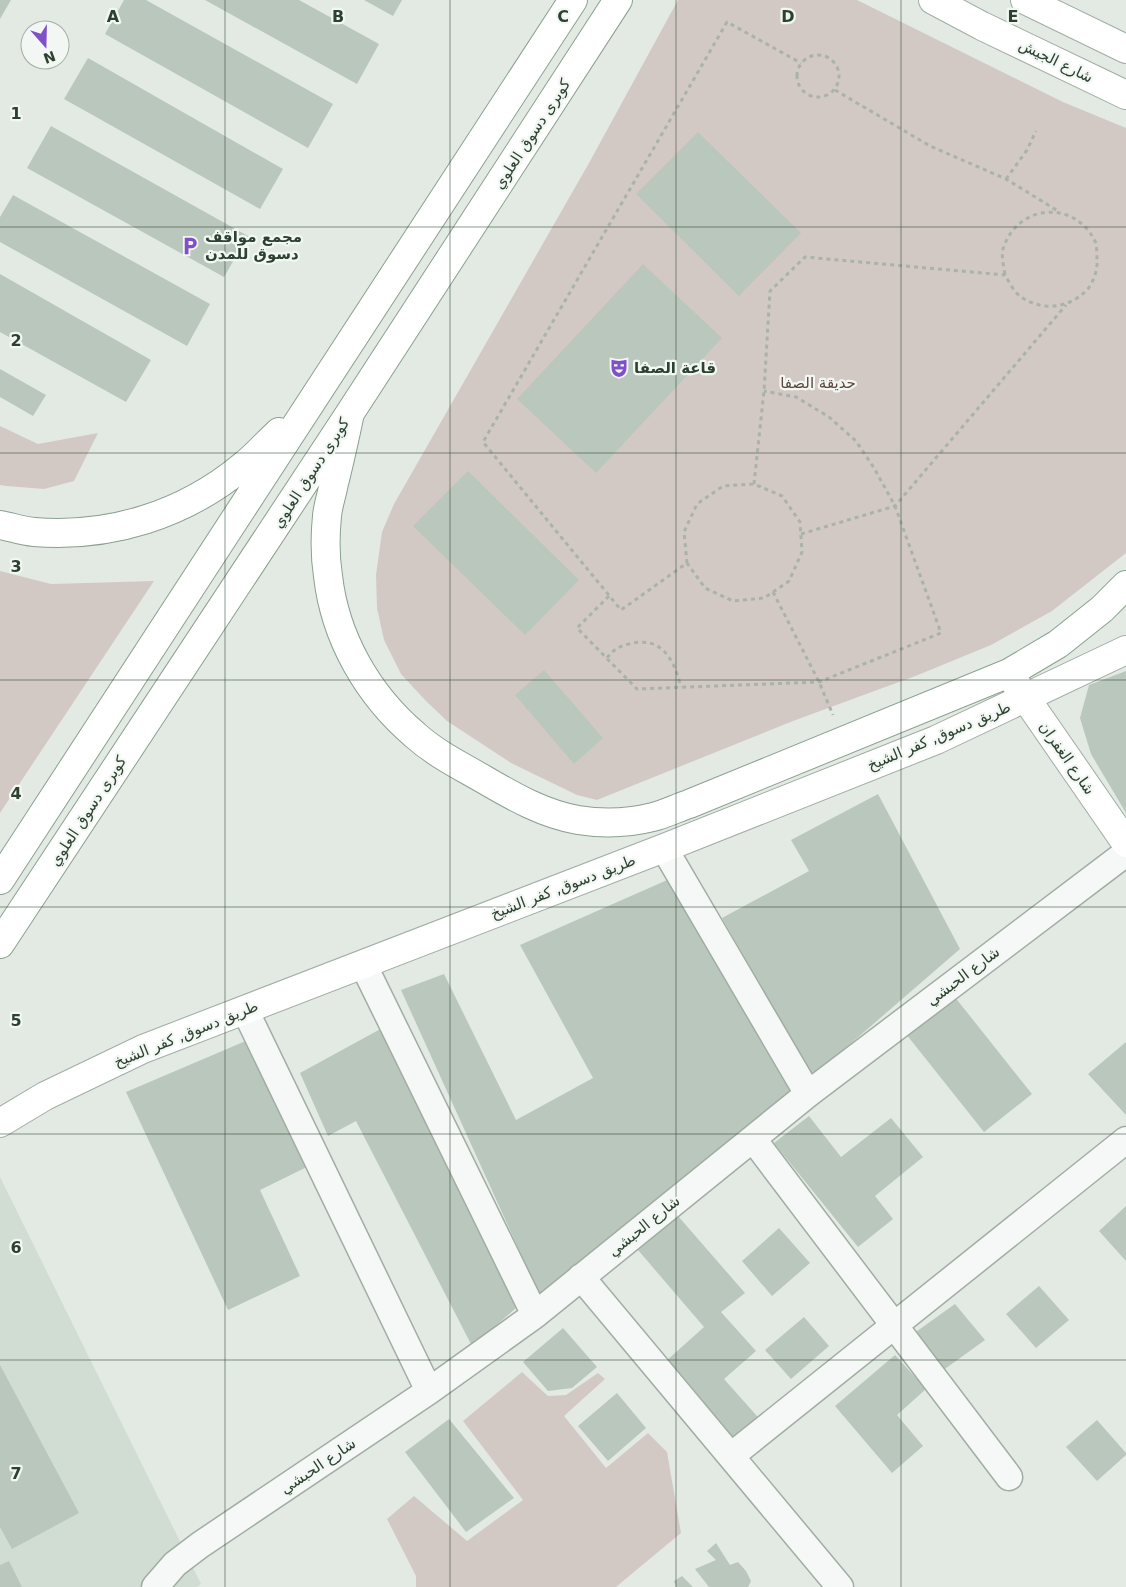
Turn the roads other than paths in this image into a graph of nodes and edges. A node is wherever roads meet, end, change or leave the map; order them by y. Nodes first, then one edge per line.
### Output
1 (573, 0) edge
2 (618, 0) edge
3 (933, 0) edge
4 (1025, 0) edge
5 (1126, 48) edge
6 (1126, 95) edge
7 (317, 393) junction
8 (350, 413) junction
9 (0, 525) edge
10 (1126, 585) edge
11 (1126, 650) edge
12 (1009, 673) junction
13 (1026, 698) junction
14 (1126, 843) edge
15 (664, 848) junction
16 (1126, 853) edge
17 (0, 880) edge
18 (0, 944) edge
19 (363, 964) junction
20 (245, 1010) junction
21 (808, 1094) junction
22 (0, 1123) edge
23 (753, 1139) junction
24 (1126, 1140) edge
25 (581, 1277) junction
26 (534, 1315) junction
27 (894, 1325) junction
28 (429, 1391) junction
29 (731, 1456) junction
30 (1009, 1477) dead end
31 (155, 1587) edge
32 (840, 1587) edge

1 - 7 main road
2 - 8 main road, كوبرى دسوق العلوي
3 - 6 main road, شارع الجيش
4 - 5 main road
7 - 9 main road
7 - 17 main road
8 - 12 main road
8 - 18 main road, كوبرى دسوق العلوي
10 - 12 main road
11 - 13 main road, طريق دسوق, كفر الشيخ
12 - 13 main road, شارع الغفران
13 - 14 main road, شارع الغفران
13 - 15 main road, طريق دسوق, كفر الشيخ
15 - 19 main road, طريق دسوق, كفر الشيخ
15 - 21 street
16 - 21 street, شارع الحبشي
19 - 20 main road, طريق دسوق, كفر الشيخ
19 - 26 street
20 - 22 main road, طريق دسوق, كفر الشيخ
20 - 28 street
21 - 23 street, شارع الحبشي
23 - 25 street, شارع الحبشي
23 - 27 street
24 - 27 street
25 - 26 street, شارع الحبشي
25 - 29 street
26 - 28 street, شارع الحبشي
27 - 29 street
27 - 30 street
28 - 31 street, شارع الحبشي
29 - 32 street

